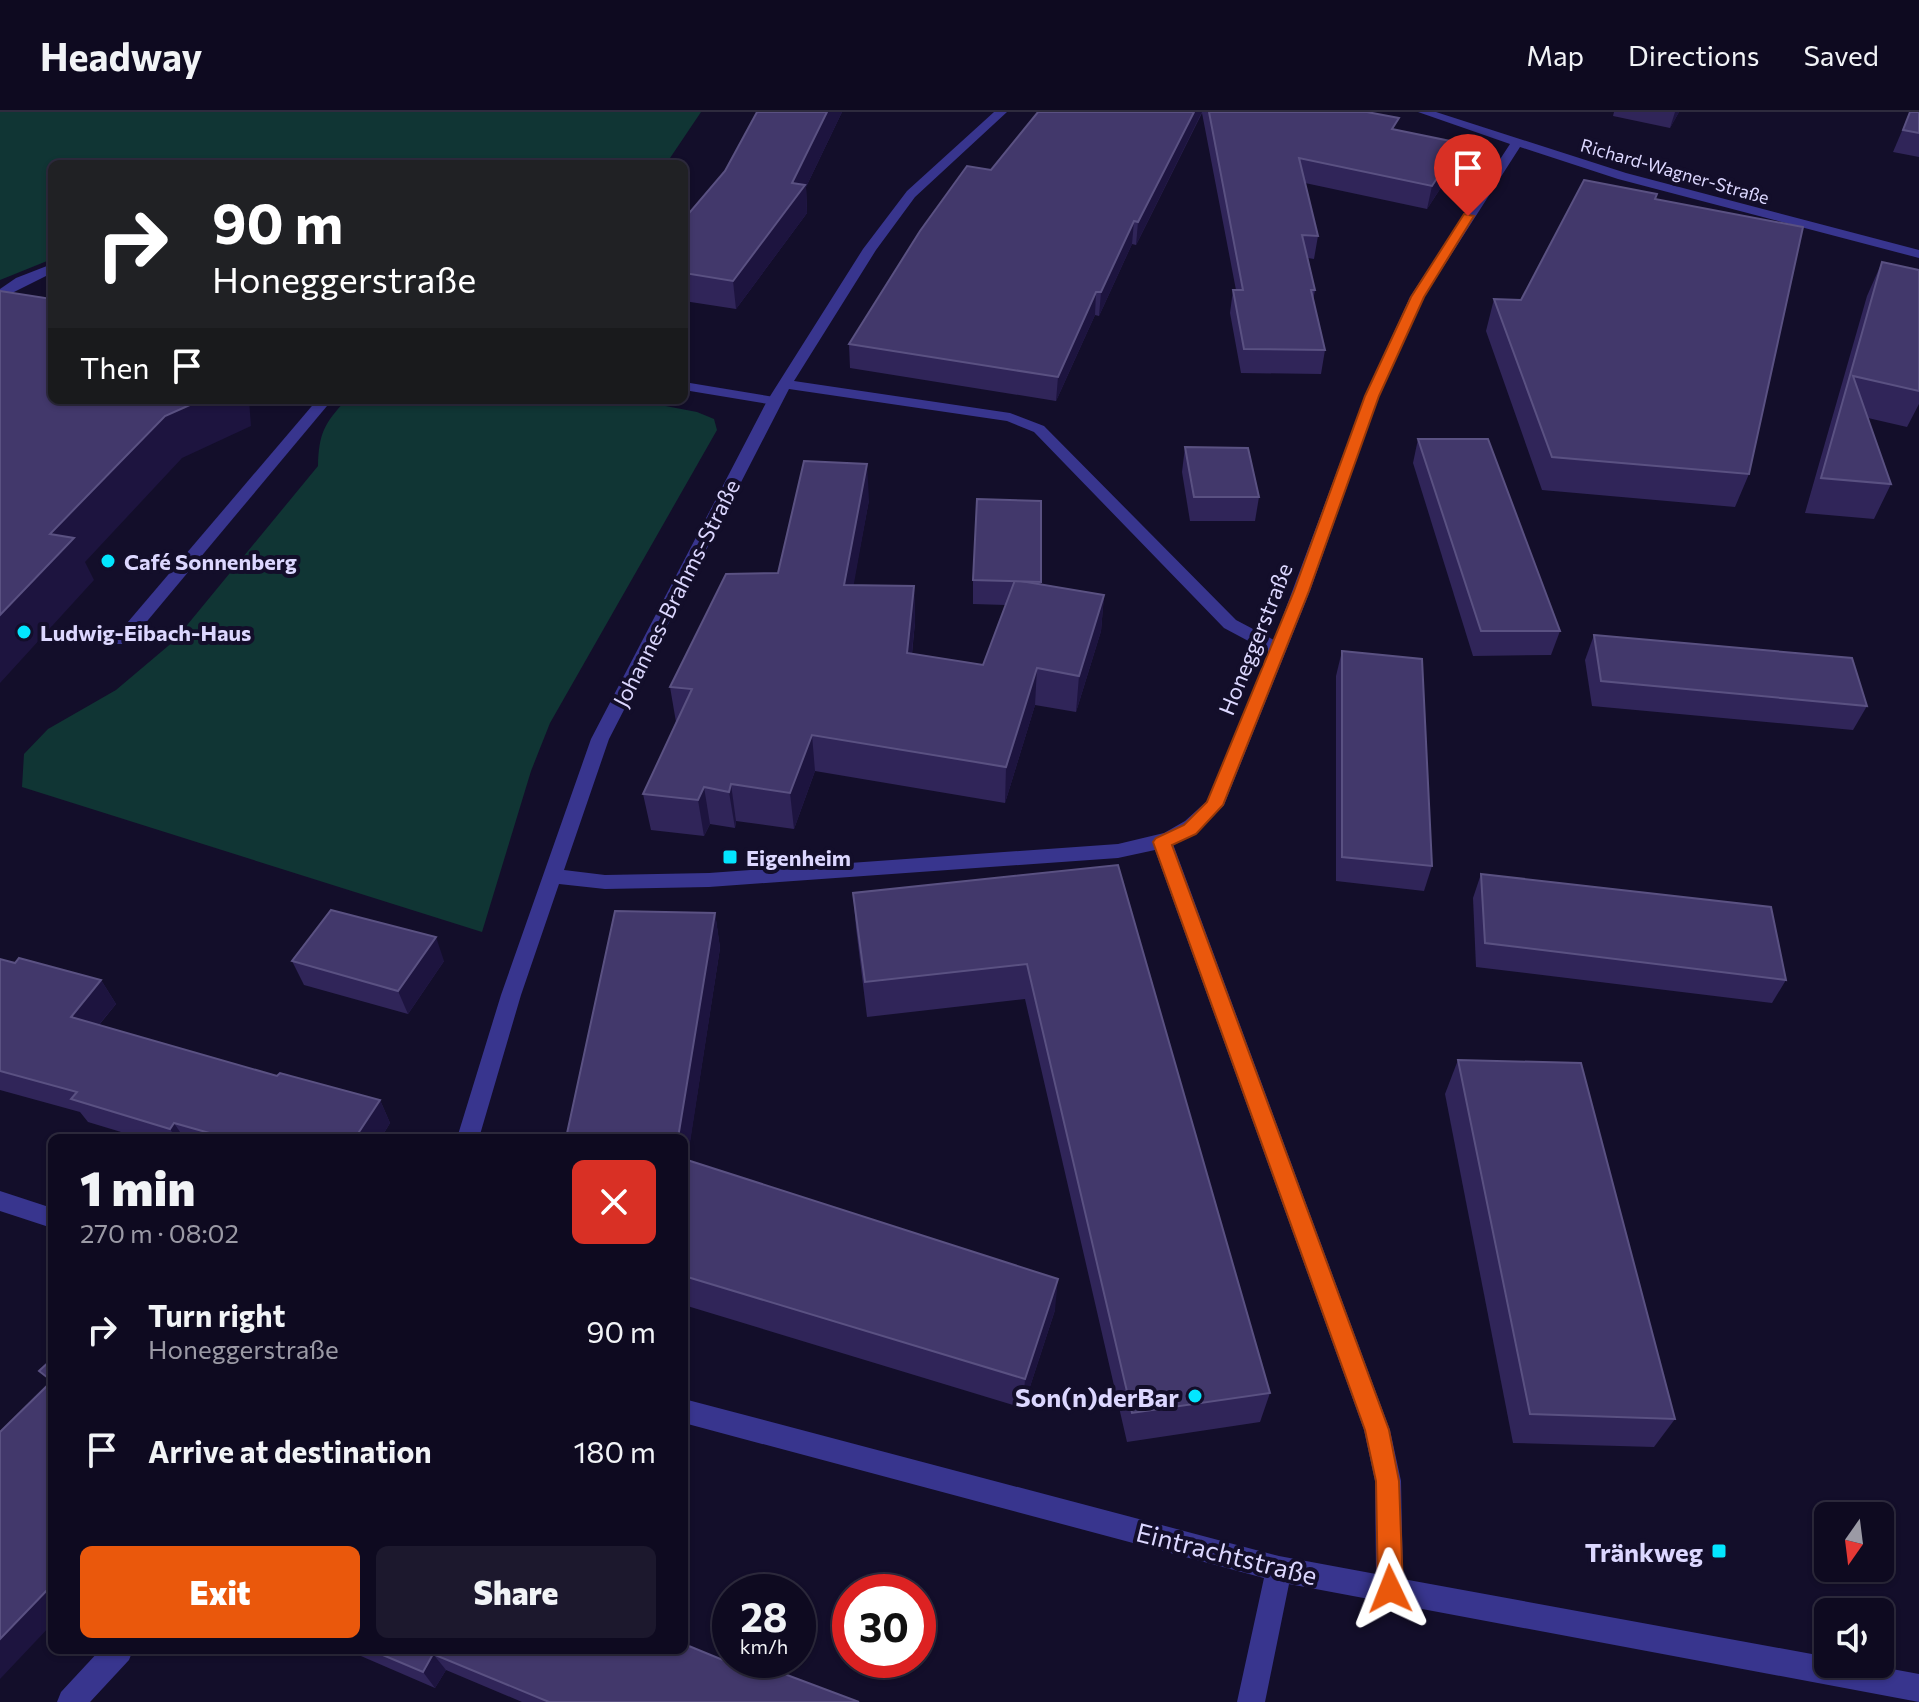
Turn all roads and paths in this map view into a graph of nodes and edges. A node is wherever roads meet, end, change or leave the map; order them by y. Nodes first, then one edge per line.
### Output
1 (1001, 112) edge
2 (1424, 112) edge
3 (1516, 143) junction
4 (1919, 254) edge
5 (48, 270) edge
6 (0, 295) edge
7 (785, 384) junction
8 (688, 387) edge
9 (774, 401) junction
10 (322, 404) edge
11 (122, 640) dead end
12 (1277, 649) junction
13 (1162, 842) junction
14 (551, 876) junction
15 (469, 1134) edge
16 (0, 1201) edge
17 (48, 1217) edge
18 (688, 1412) edge
19 (1279, 1569) junction
20 (1390, 1589) junction
21 (115, 1654) edge
22 (1919, 1688) edge
23 (71, 1702) edge
24 (1251, 1702) edge

1 - 7 street, Johannes-Brahms-Straße
2 - 3 street, Richard-Wagner-Straße
3 - 4 street, Richard-Wagner-Straße
3 - 12 street, Honeggerstraße
5 - 6 street
7 - 9 street, Johannes-Brahms-Straße
7 - 12 street
8 - 9 street
9 - 14 street, Johannes-Brahms-Straße
10 - 11 street
12 - 13 street, Honeggerstraße
13 - 14 street, Honeggerstraße
13 - 20 street
14 - 15 street, Johannes-Brahms-Straße
16 - 17 street
18 - 19 street, Eintrachtstraße
19 - 20 street, Eintrachtstraße
19 - 24 street
20 - 22 street, Eintrachtstraße
21 - 23 street

